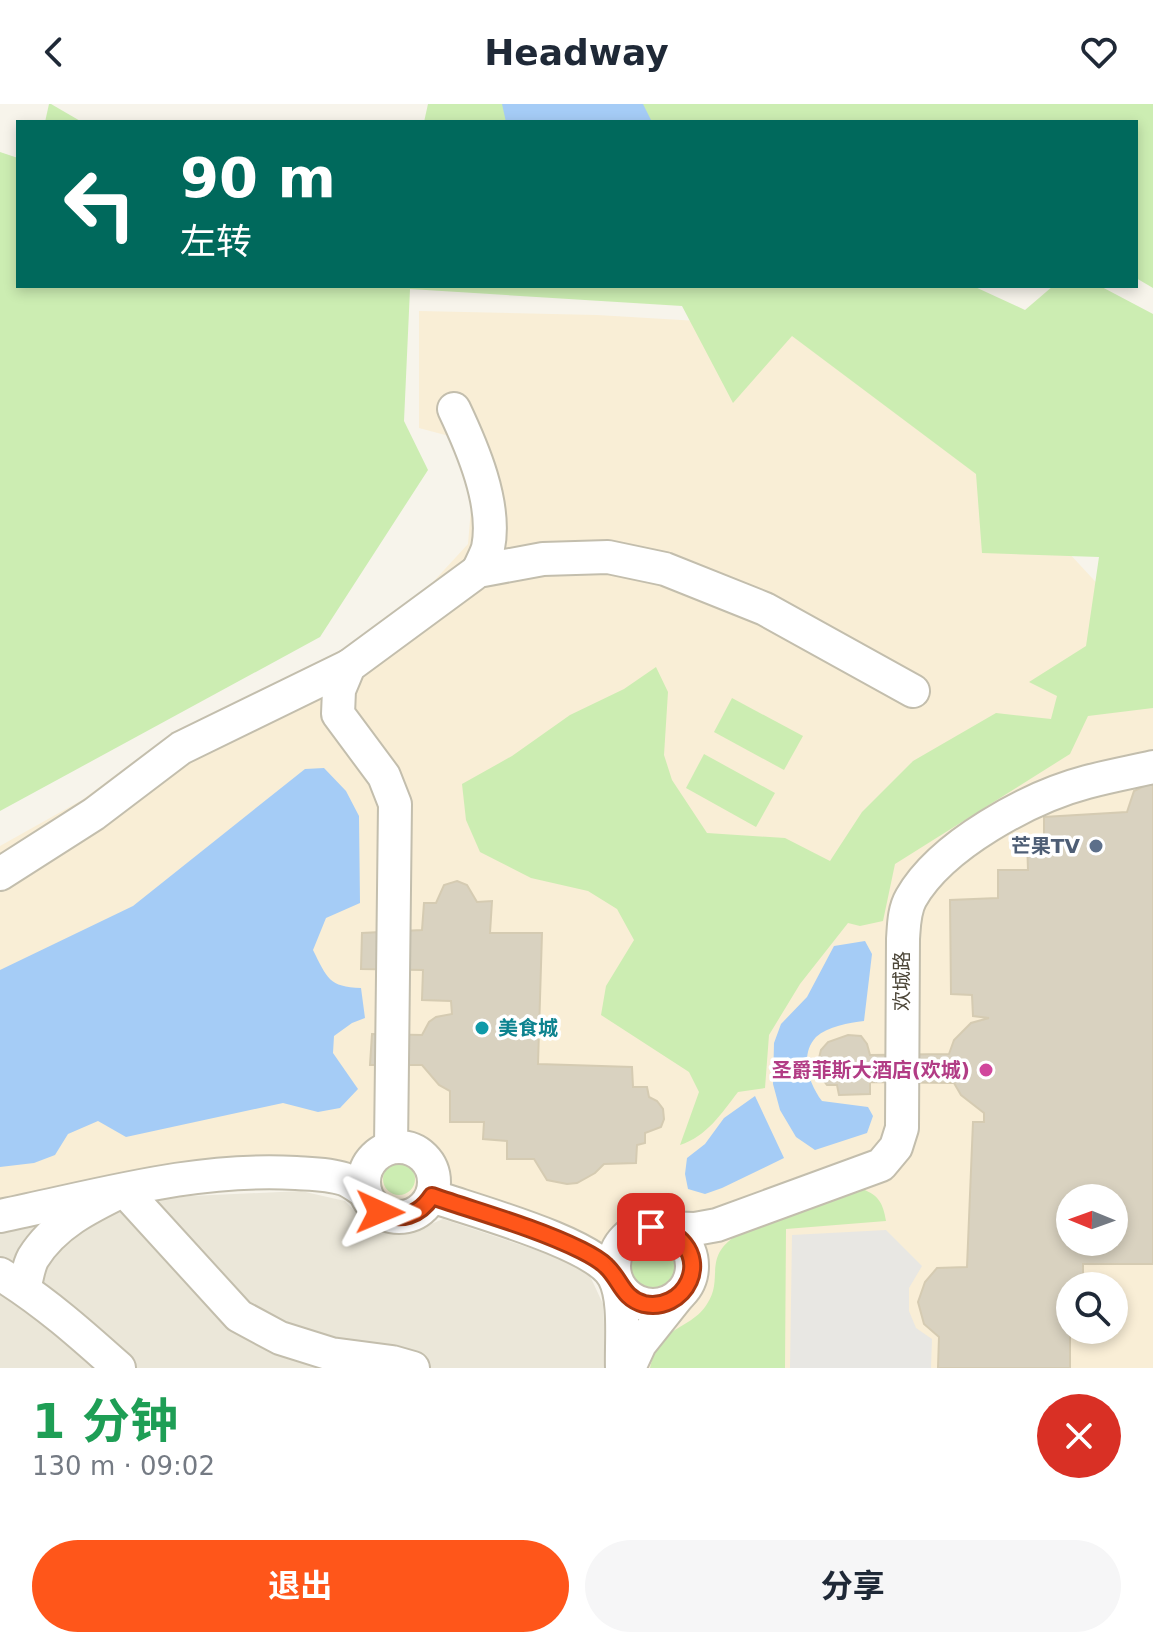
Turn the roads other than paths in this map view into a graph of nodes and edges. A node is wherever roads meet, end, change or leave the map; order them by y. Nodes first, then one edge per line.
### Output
1 (454, 409) dead end
2 (478, 571) junction
3 (349, 666) junction
4 (913, 691) dead end
5 (292, 694) junction
6 (338, 714) junction
7 (1153, 767) edge
8 (0, 874) edge
9 (381, 1153) junction
10 (320, 1175) junction
11 (124, 1190) junction
12 (365, 1192) junction
13 (432, 1196) junction
14 (0, 1216) edge
15 (717, 1225) junction
16 (646, 1230) junction
17 (564, 1242) junction
18 (616, 1279) junction
19 (12, 1282) edge
20 (687, 1282) junction
21 (119, 1368) edge
22 (413, 1368) edge
23 (622, 1368) edge
24 (629, 1368) edge

1 - 2 street
2 - 3 street
2 - 4 street
3 - 5 street
3 - 6 street
5 - 6 street
5 - 8 street
6 - 9 street
7 - 15 street, 欢城路
9 - 10 street
9 - 12 street
9 - 13 street
10 - 11 street
10 - 12 street
11 - 14 street
11 - 19 street
11 - 22 street
12 - 13 street
13 - 17 street
15 - 16 street, 欢城路
15 - 20 street
16 - 17 street, 欢城路
16 - 18 street
16 - 20 street
17 - 18 street
18 - 20 street
18 - 23 street
19 - 21 street
20 - 24 street

